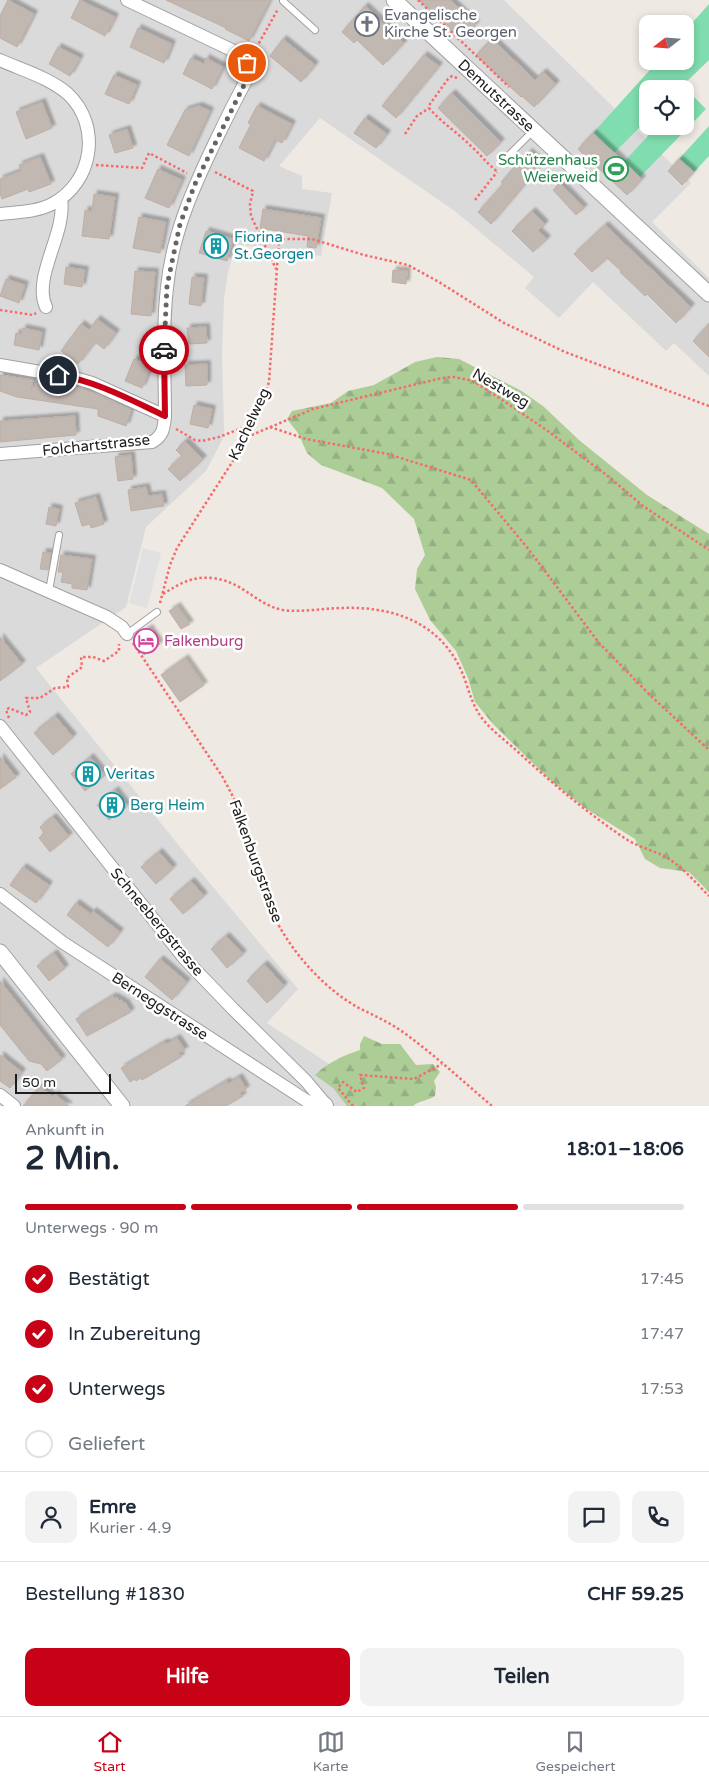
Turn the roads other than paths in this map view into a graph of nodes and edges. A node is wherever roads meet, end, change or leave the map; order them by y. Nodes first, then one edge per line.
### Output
1 (127, 0) edge
2 (394, 0) edge
3 (283, 1) edge
4 (316, 30) dead end
5 (0, 60) edge
6 (534, 130) junction
7 (504, 160) road end
8 (61, 199) junction
9 (0, 214) edge
10 (709, 294) edge
11 (46, 307) road end
12 (0, 365) edge
13 (169, 422) junction
14 (0, 454) edge
15 (59, 535) dead end
16 (0, 570) edge
17 (49, 591) junction
18 (157, 612) dead end
19 (127, 634) joint
20 (0, 726) edge
21 (0, 894) edge
22 (0, 952) edge
23 (0, 1095) edge
24 (327, 1105) edge
25 (14, 1106) edge
26 (122, 1106) edge

1 - 13 street, Folchartstrasse
2 - 6 street, Demutstrasse
3 - 4 lane
5 - 8 street
6 - 7 lane
6 - 10 street, Demutstrasse
8 - 9 street
8 - 11 street
12 - 13 street
13 - 14 street, Folchartstrasse
15 - 17 lane
16 - 17 street
17 - 19 street
18 - 19 lane
20 - 24 street, Schneebergstrasse
21 - 24 street, Berneggstrasse
22 - 26 street
23 - 25 street

